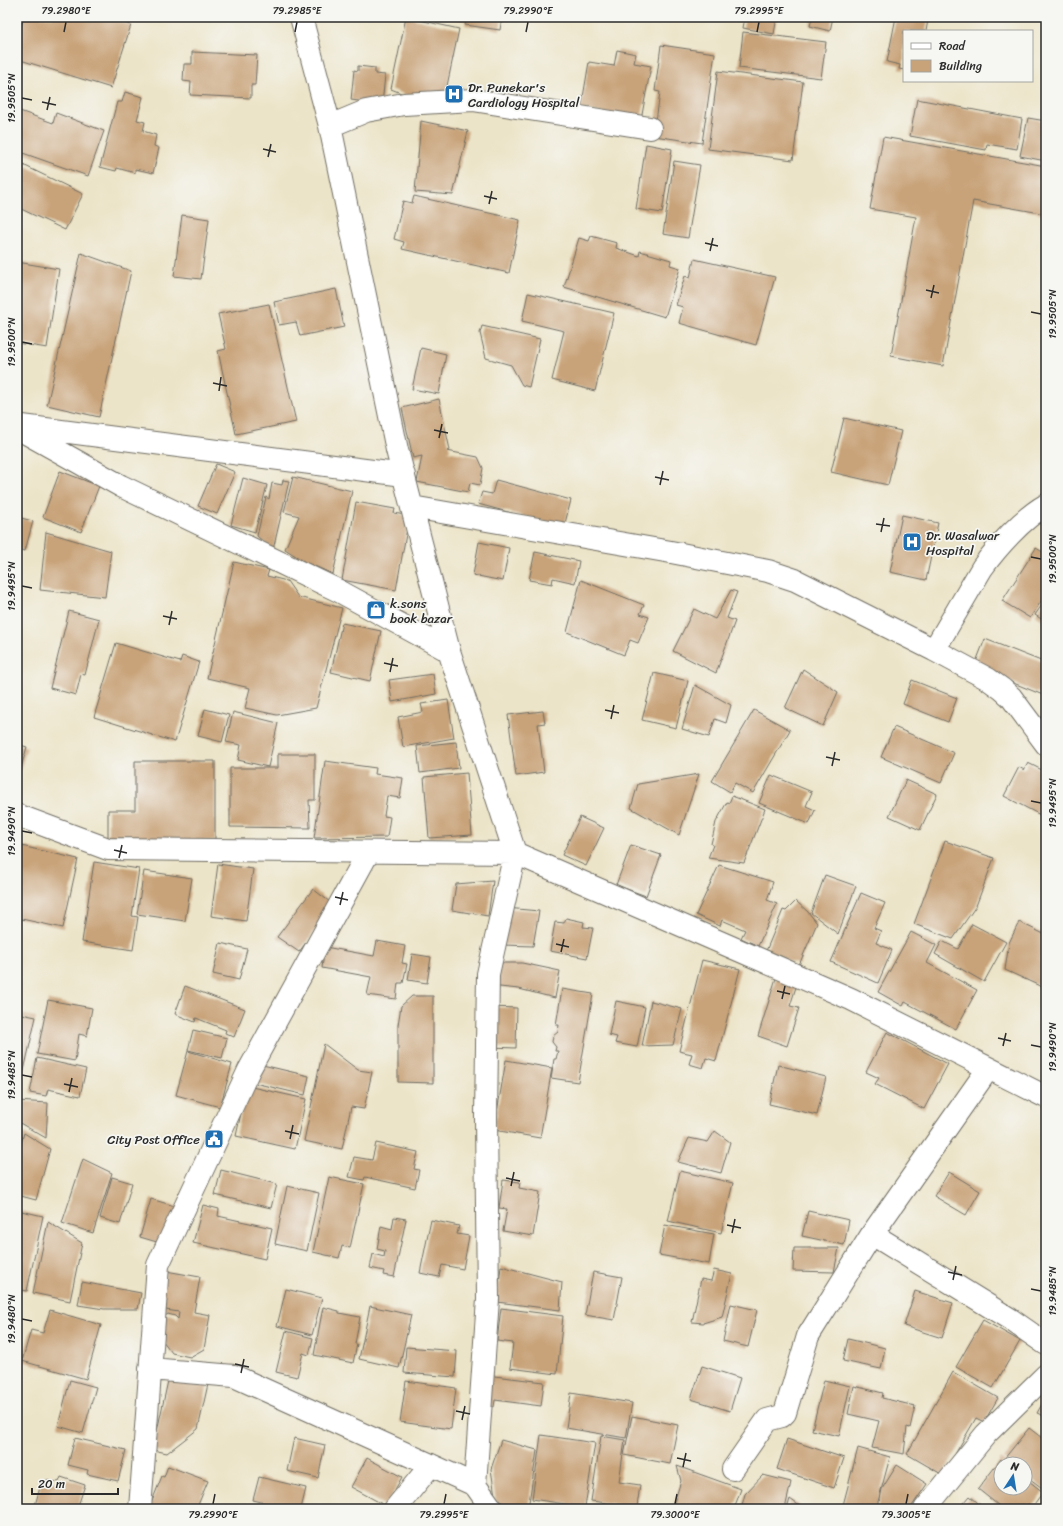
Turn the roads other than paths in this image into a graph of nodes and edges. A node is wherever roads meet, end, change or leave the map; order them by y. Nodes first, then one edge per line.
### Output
1 (301, 17) edge
2 (330, 126) junction
3 (650, 128) dead end
4 (17, 426) edge
5 (404, 474) junction
6 (412, 507) junction
7 (1042, 514) edge
8 (934, 650) junction
9 (449, 651) junction
10 (1046, 744) edge
11 (17, 815) edge
12 (368, 853) junction
13 (515, 853) junction
14 (988, 1069) junction
15 (1046, 1097) edge
16 (872, 1234) junction
17 (1046, 1344) edge
18 (150, 1369) junction
19 (1046, 1375) edge
20 (431, 1465) junction
21 (732, 1469) dead end
22 (475, 1485) junction
23 (140, 1509) edge
24 (395, 1509) edge
25 (492, 1509) edge
26 (926, 1509) edge

1 - 2 street
2 - 3 street
2 - 5 street
4 - 5 street
4 - 9 street
5 - 6 street
6 - 8 street
6 - 9 street
7 - 8 street
8 - 10 street
9 - 13 street
11 - 12 street
12 - 13 street
12 - 18 street
13 - 14 street
13 - 22 street
14 - 15 street
14 - 16 street
16 - 17 street
16 - 21 street
18 - 20 street
18 - 23 street
19 - 26 street
20 - 22 street
20 - 24 street
22 - 25 street

